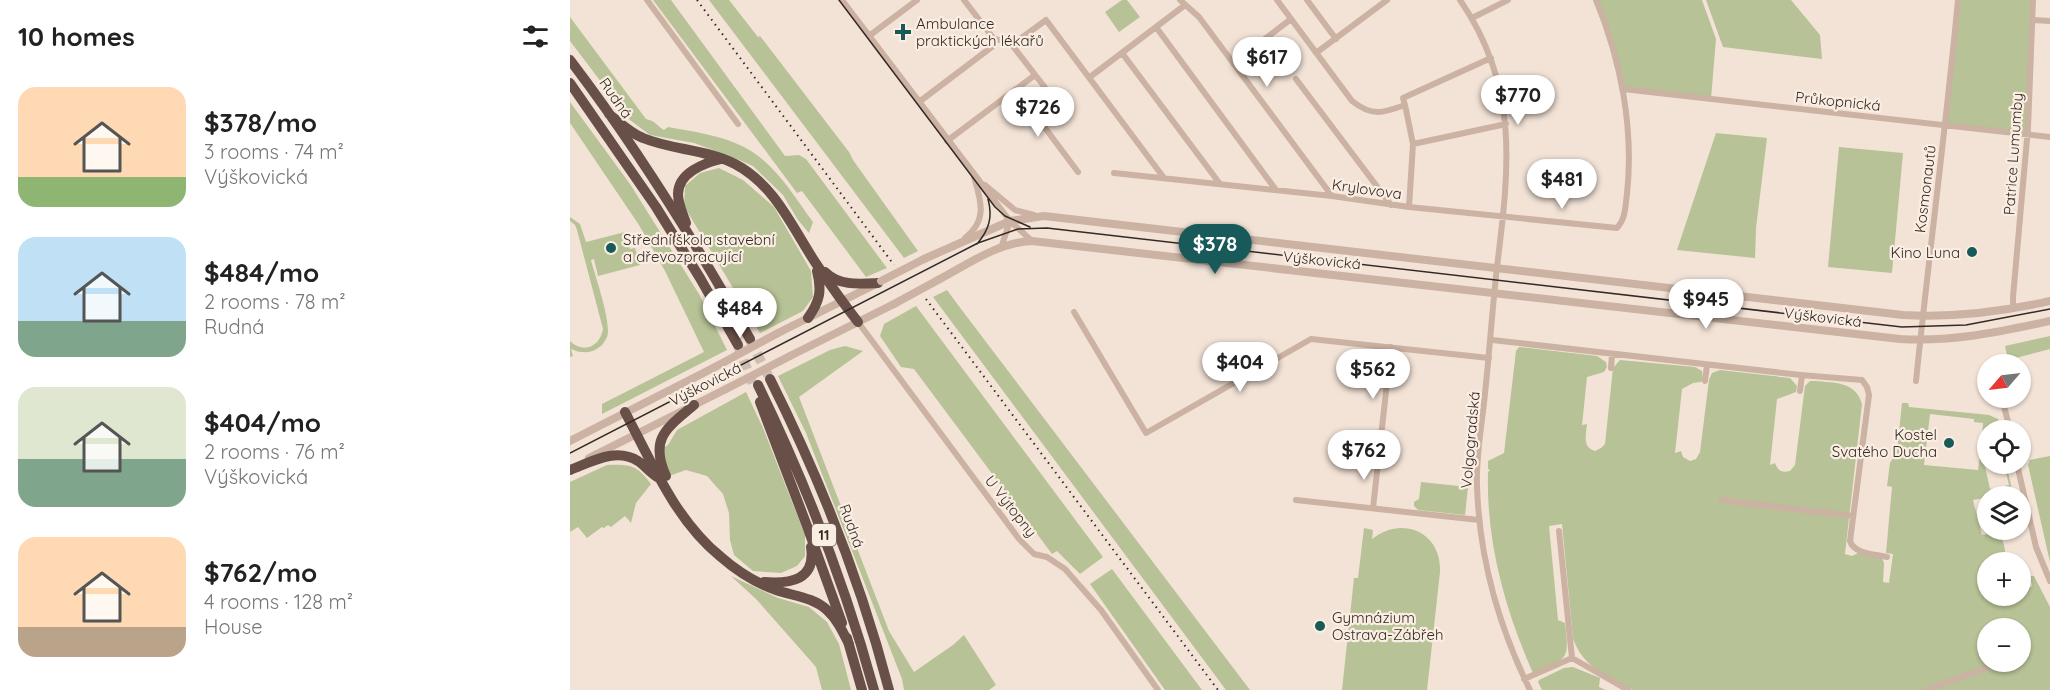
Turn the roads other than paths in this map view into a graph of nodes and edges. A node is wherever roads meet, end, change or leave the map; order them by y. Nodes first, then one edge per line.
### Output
1 (647, 0) edge
2 (842, 0) edge
3 (917, 0) edge
4 (964, 0) edge
5 (1277, 0) edge
6 (1307, 0) edge
7 (1387, 0) edge
8 (1460, 0) edge
9 (1508, 0) edge
10 (1596, 0) edge
11 (1958, 0) edge
12 (2033, 0) edge
13 (1183, 2) edge
14 (1472, 18) junction
15 (1291, 19) junction
16 (2033, 21) junction
17 (2050, 21) edge
18 (1156, 27) junction
19 (869, 36) junction
20 (994, 39) junction
21 (1336, 39) junction
22 (1012, 45) junction
23 (1122, 53) junction
24 (1317, 53) junction
25 (1491, 58) junction
26 (570, 60) edge
27 (1233, 63) junction
28 (1035, 75) junction
29 (1090, 77) junction
30 (1296, 79) dead end
31 (570, 83) edge
32 (1016, 89) junction
33 (1623, 89) junction
34 (1050, 94) dead end
35 (919, 102) junction
36 (1404, 102) junction
37 (609, 114) junction
38 (738, 124) dead end
39 (1506, 124) junction
40 (1945, 125) junction
41 (2027, 135) junction
42 (2050, 137) edge
43 (947, 141) junction
44 (1413, 144) junction
45 (722, 159) junction
46 (1078, 172) dead end
47 (1114, 173) dead end
48 (973, 174) junction
49 (1164, 178) junction
50 (1220, 184) junction
51 (1276, 190) junction
52 (1332, 196) junction
53 (1391, 205) junction
54 (1409, 207) junction
55 (1044, 216) junction
56 (1504, 217) junction
57 (1010, 222) junction
58 (962, 241) junction
59 (1032, 241) junction
60 (695, 245) junction
61 (1001, 248) junction
62 (815, 262) junction
63 (1497, 267) junction
64 (880, 282) junction
65 (1495, 292) junction
66 (842, 300) junction
67 (2050, 301) edge
68 (2013, 309) junction
69 (1074, 312) dead end
70 (1921, 316) junction
71 (808, 318) junction
72 (2050, 321) edge
73 (858, 322) junction
74 (750, 339) tunnel mouth
75 (1492, 340) junction
76 (1920, 340) junction
77 (738, 345) tunnel mouth
78 (1391, 347) junction
79 (1612, 354) junction
80 (1490, 358) junction
81 (1707, 365) junction
82 (1611, 368) dead end
83 (1802, 375) junction
84 (770, 379) tunnel mouth
85 (1705, 381) dead end
86 (1916, 381) dead end
87 (1800, 391) dead end
88 (694, 405) junction
89 (625, 412) junction
90 (636, 433) junction
91 (570, 441) edge
92 (570, 469) edge
93 (2019, 474) edge
94 (664, 478) junction
95 (1296, 500) dead end
96 (1721, 500) dead end
97 (1373, 508) junction
98 (1853, 516) junction
99 (1479, 520) junction
100 (807, 526) junction
101 (1559, 531) dead end
102 (1887, 557) dead end
103 (2050, 581) edge
104 (758, 582) junction
105 (849, 644) junction
106 (1572, 658) junction
107 (1977, 671) edge
108 (1524, 679) junction
109 (862, 690) edge
110 (874, 690) edge
111 (889, 690) edge
112 (1158, 690) edge
113 (1530, 690) edge
114 (1628, 690) edge
115 (1926, 690) edge

1 - 38 street
2 - 19 street
3 - 19 street
4 - 20 street
5 - 15 street
6 - 21 street
7 - 21 street
8 - 14 street, Volgogradská
9 - 14 street
10 - 33 street
11 - 40 street, Kosmonautů
12 - 16 street, Patrice Lumumby
13 - 18 street
13 - 27 street
14 - 25 street, Volgogradská
15 - 24 street
15 - 27 street
16 - 17 street
16 - 41 street, Patrice Lumumby
18 - 23 street
18 - 51 street
19 - 35 street
20 - 22 street
20 - 35 street
21 - 24 street
22 - 28 street
22 - 29 street
23 - 29 street
23 - 50 street
24 - 36 street
25 - 36 street
25 - 39 street, Volgogradská
26 - 37 highway, Rudná
27 - 52 street
28 - 32 street
28 - 34 street
29 - 49 street
30 - 53 street
31 - 77 highway, Rudná
32 - 43 street
32 - 46 street
33 - 40 street, Průkopnická
33 - 56 street, Krylovova
35 - 43 street
36 - 44 street
37 - 45 highway
37 - 60 highway, Rudná
39 - 44 street
39 - 56 street, Volgogradská
40 - 41 street, Průkopnická
40 - 70 street, Kosmonautů
41 - 42 street, Průkopnická
41 - 68 street, Patrice Lumumby
43 - 48 street
44 - 54 street
45 - 60 highway
45 - 62 highway
47 - 49 street, Krylovova
48 - 55 street
48 - 57 street
48 - 58 street
49 - 50 street, Krylovova
50 - 51 street, Krylovova
51 - 52 street, Krylovova
52 - 53 street, Krylovova
53 - 54 street, Krylovova
54 - 56 street, Krylovova
55 - 57 street, Výškovická
55 - 63 street, Výškovická
56 - 63 street, Volgogradská
57 - 58 street, Výškovická
57 - 59 street
57 - 61 street
58 - 64 street, Výškovická, bridge
59 - 61 street, Výškovická
59 - 65 street, Výškovická
60 - 74 highway, Rudná
61 - 73 street, Výškovická, bridge
62 - 64 highway
62 - 66 highway
62 - 71 highway
63 - 65 street, Volgogradská
63 - 70 street, Výškovická
64 - 66 street, Výškovická
65 - 75 street, Volgogradská
65 - 76 street, Výškovická
66 - 71 street, Výškovická
66 - 73 highway
67 - 68 street, Výškovická
68 - 70 street, Výškovická
69 - 78 street
70 - 76 street, Kosmonautů
71 - 89 street, Výškovická, bridge
72 - 76 street, Výškovická
73 - 88 street, Výškovická, bridge
73 - 112 street, U Výtopny
75 - 79 street
75 - 80 street, Volgogradská
76 - 86 street, Kosmonautů
78 - 80 street
78 - 97 street
79 - 81 street
79 - 82 street
80 - 99 street, Volgogradská
81 - 83 street
81 - 85 street
83 - 87 street
83 - 98 street
84 - 111 highway, Rudná / 11
88 - 90 street, Výškovická
88 - 94 highway
89 - 90 highway
89 - 91 street, Výškovická
90 - 92 street, Výškovická
90 - 94 highway
92 - 94 highway
93 - 103 street
94 - 104 highway
95 - 97 street
96 - 98 street
97 - 99 street
98 - 102 street
99 - 108 street, Volgogradská
100 - 104 highway
100 - 105 highway
100 - 110 highway, Rudná / 11
101 - 106 street
104 - 105 highway
105 - 109 highway
106 - 108 street
106 - 114 street
107 - 115 street
108 - 113 street, Volgogradská

